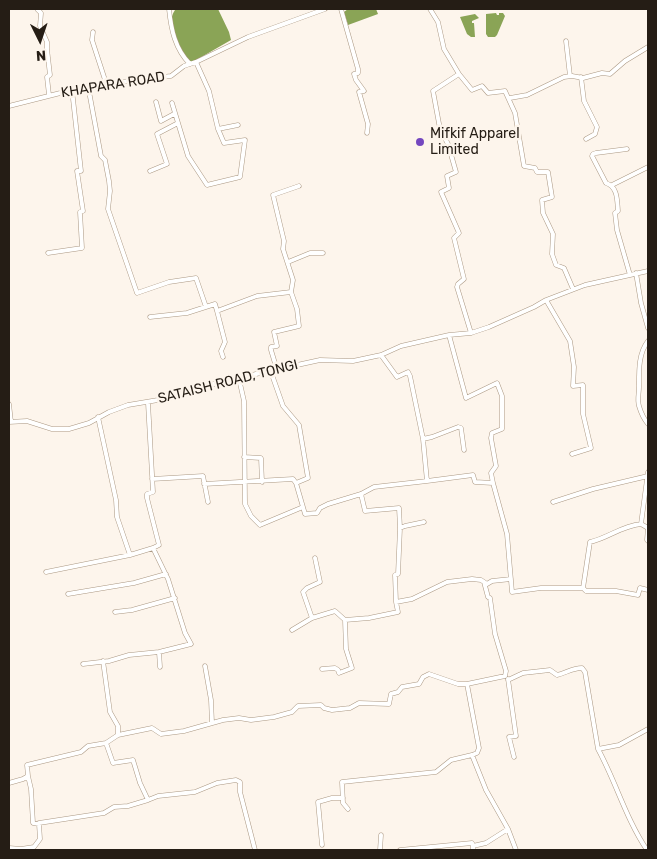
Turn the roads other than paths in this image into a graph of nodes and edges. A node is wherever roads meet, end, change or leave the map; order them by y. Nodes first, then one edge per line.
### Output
1 (37, 9) edge
2 (169, 9) edge
3 (324, 9) edge
4 (342, 9) edge
5 (430, 9) edge
6 (93, 32) dead end
7 (566, 41) dead end
8 (648, 48) edge
9 (196, 62) junction
10 (190, 64) junction
11 (459, 74) junction
12 (572, 76) junction
13 (580, 77) junction
14 (106, 83) junction
15 (88, 86) junction
16 (72, 90) junction
17 (49, 95) junction
18 (510, 98) junction
19 (156, 102) dead end
20 (172, 103) dead end
21 (9, 106) edge
22 (174, 114) junction
23 (178, 123) junction
24 (238, 125) dead end
25 (218, 129) junction
26 (367, 133) dead end
27 (586, 139) dead end
28 (627, 149) dead end
29 (648, 167) edge
30 (150, 171) dead end
31 (612, 185) junction
32 (299, 186) dead end
33 (48, 253) dead end
34 (323, 253) dead end
35 (288, 262) junction
36 (648, 271) edge
37 (636, 273) junction
38 (630, 275) junction
39 (573, 289) junction
40 (291, 292) junction
41 (546, 300) junction
42 (206, 307) junction
43 (217, 311) junction
44 (150, 317) dead end
45 (647, 318) edge
46 (648, 328) edge
47 (471, 333) junction
48 (449, 335) junction
49 (648, 341) edge
50 (381, 354) junction
51 (223, 357) dead end
52 (277, 370) junction
53 (271, 372) junction
54 (239, 379) junction
55 (148, 403) junction
56 (9, 404) edge
57 (98, 417) junction
58 (10, 422) edge
59 (648, 424) edge
60 (423, 438) junction
61 (464, 450) dead end
62 (572, 454) dead end
63 (244, 457) junction
64 (648, 475) edge
65 (152, 479) junction
66 (427, 481) junction
67 (244, 482) junction
68 (262, 482) junction
69 (296, 483) junction
70 (492, 483) junction
71 (204, 484) junction
72 (361, 494) junction
73 (208, 502) dead end
74 (553, 502) dead end
75 (303, 507) junction
76 (424, 522) dead end
77 (641, 524) junction
78 (400, 528) junction
79 (648, 541) edge
80 (153, 548) junction
81 (130, 555) junction
82 (315, 558) dead end
83 (46, 572) dead end
84 (166, 574) junction
85 (511, 579) junction
86 (484, 582) junction
87 (583, 588) junction
88 (648, 590) edge
89 (68, 594) dead end
90 (175, 598) junction
91 (396, 602) junction
92 (115, 612) dead end
93 (312, 618) junction
94 (344, 620) junction
95 (292, 630) dead end
96 (159, 652) junction
97 (103, 661) junction
98 (83, 664) dead end
99 (205, 666) dead end
100 (160, 667) dead end
101 (322, 669) dead end
102 (505, 676) junction
103 (508, 680) junction
104 (467, 684) junction
105 (212, 723) junction
106 (648, 729) edge
107 (118, 735) junction
108 (106, 743) junction
109 (598, 749) junction
110 (472, 755) junction
111 (514, 757) dead end
112 (28, 776) junction
113 (9, 783) edge
114 (343, 798) junction
115 (148, 800) junction
116 (348, 809) dead end
117 (38, 823) junction
118 (508, 829) junction
119 (381, 834) dead end
120 (322, 846) dead end
121 (9, 848) edge
122 (473, 848) edge
123 (255, 850) edge
124 (380, 850) edge
125 (400, 850) edge
126 (516, 850) edge
127 (647, 850) edge

1 - 17 street
2 - 10 street
3 - 9 street, KHAPARA ROAD
4 - 26 street
5 - 11 street
6 - 14 street
7 - 12 street
8 - 13 street
9 - 10 street, KHAPARA ROAD
9 - 25 street
10 - 14 street, KHAPARA ROAD
11 - 18 street
11 - 47 street
12 - 13 street
12 - 18 street
13 - 27 street
14 - 15 street, KHAPARA ROAD
15 - 16 street, KHAPARA ROAD
15 - 42 street
16 - 17 street, KHAPARA ROAD
16 - 33 street
17 - 21 street, KHAPARA ROAD
18 - 39 street
19 - 22 street
20 - 22 street
22 - 23 street
23 - 25 street
23 - 30 street
24 - 25 street
28 - 31 street
29 - 31 street
31 - 38 street
32 - 35 street
34 - 35 street
35 - 40 street
36 - 37 street, SATAISH ROAD, TONGI
37 - 38 street, SATAISH ROAD, TONGI
37 - 45 street
38 - 39 street, SATAISH ROAD, TONGI
39 - 41 street, SATAISH ROAD, TONGI
40 - 43 street
40 - 52 street
41 - 47 street, SATAISH ROAD, TONGI
41 - 62 street
42 - 43 street
42 - 44 street
43 - 51 street
45 - 46 street
47 - 48 street, SATAISH ROAD, TONGI
48 - 50 street, SATAISH ROAD, TONGI
48 - 70 street
49 - 59 street
50 - 52 street, SATAISH ROAD, TONGI
50 - 60 street
52 - 53 street, SATAISH ROAD, TONGI
53 - 54 street, SATAISH ROAD, TONGI
53 - 69 street
54 - 55 street, SATAISH ROAD, TONGI
54 - 63 street
55 - 57 street, SATAISH ROAD, TONGI
55 - 65 street
56 - 58 street
57 - 58 street, SATAISH ROAD, TONGI
57 - 81 street
60 - 61 street
60 - 66 street
63 - 67 street
63 - 68 street
64 - 74 street
64 - 77 street
65 - 71 street
65 - 80 street
66 - 70 street
66 - 72 street
67 - 68 street
67 - 71 street
67 - 75 street
68 - 69 street
69 - 75 street
70 - 85 street
71 - 73 street
72 - 75 street
72 - 78 street
76 - 78 street
77 - 79 street
77 - 87 street
78 - 91 street
80 - 81 street
80 - 84 street
81 - 83 street
82 - 93 street
84 - 89 street
84 - 90 street
85 - 86 street
85 - 87 street
86 - 91 street
86 - 102 street
87 - 88 street
90 - 92 street
90 - 96 street
91 - 94 street
93 - 94 street
93 - 95 street
94 - 101 street
96 - 97 street
96 - 100 street
97 - 98 street
97 - 107 street
99 - 105 street
102 - 103 street
102 - 104 street
103 - 109 street
103 - 111 street
104 - 105 street
104 - 110 street
105 - 107 street
106 - 109 street
107 - 108 street
108 - 112 street
108 - 115 street
109 - 127 street
110 - 114 street
110 - 118 street
112 - 113 street
112 - 117 street
114 - 116 street
114 - 120 street
115 - 117 street
115 - 123 street
117 - 121 street
118 - 122 street
118 - 126 street
119 - 124 street
122 - 125 street

